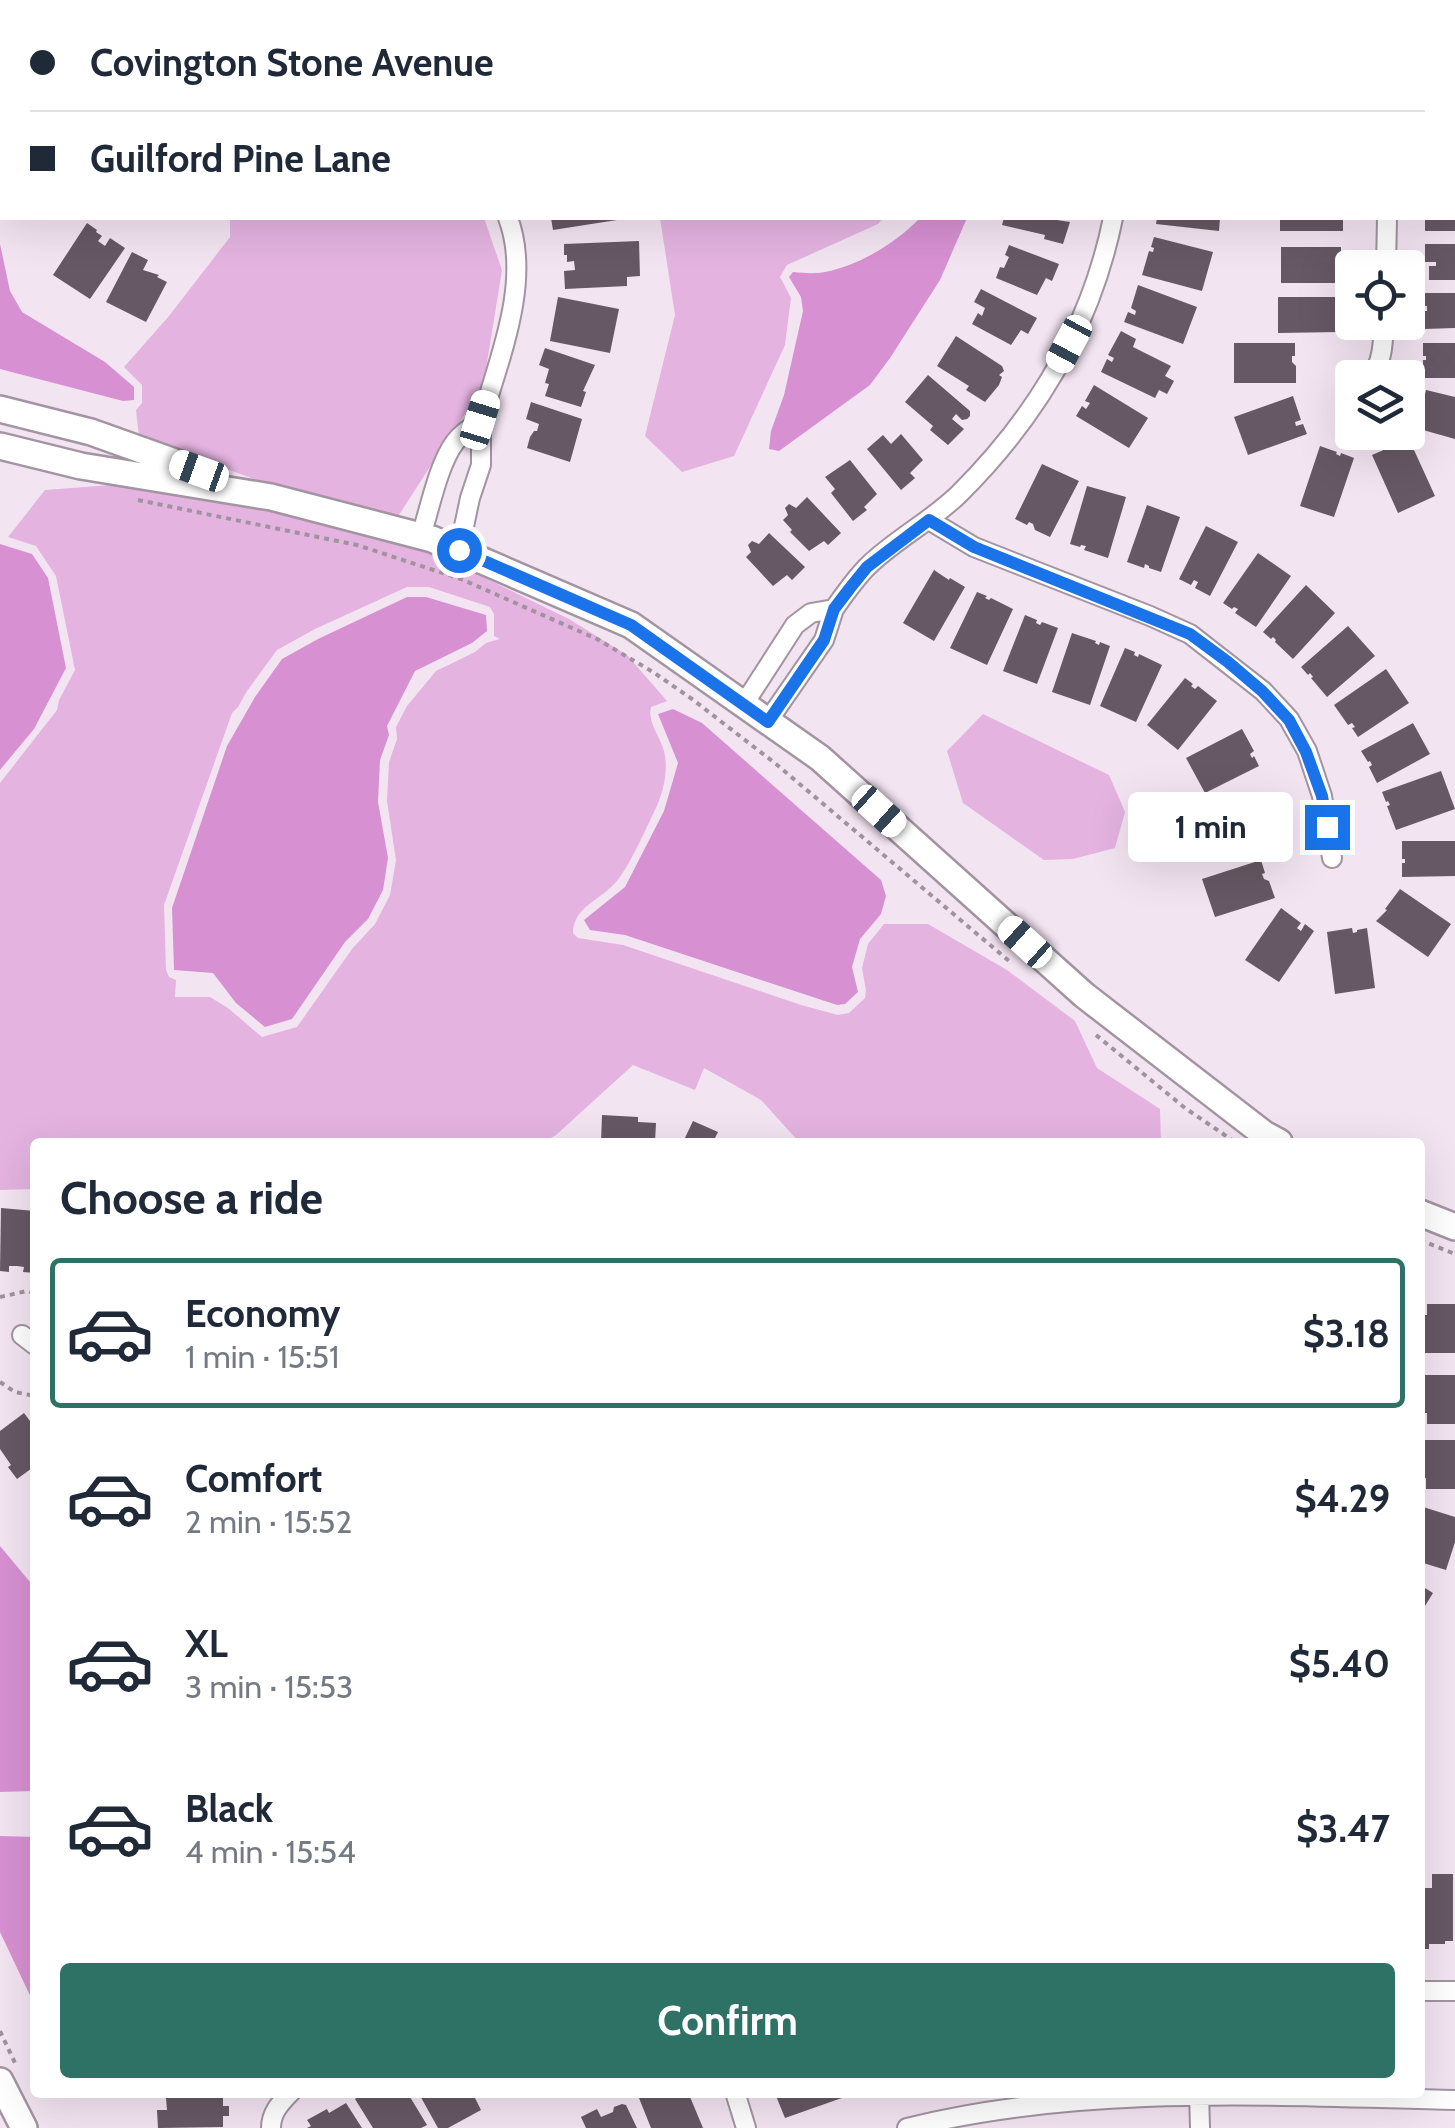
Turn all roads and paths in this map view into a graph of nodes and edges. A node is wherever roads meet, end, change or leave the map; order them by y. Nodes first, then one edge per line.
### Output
1 (509, 220) edge
2 (1113, 220) edge
3 (1387, 220) edge
4 (1386, 250) edge
5 (0, 408) edge
6 (480, 420) junction
7 (0, 446) edge
8 (127, 497) dead end
9 (271, 497) junction
10 (929, 520) junction
11 (421, 536) junction
12 (459, 550) junction
13 (834, 609) junction
14 (744, 704) junction
15 (768, 722) junction
16 (1332, 858) dead end
17 (1021, 970) dead end
18 (1092, 1031) dead end
19 (1229, 1138) edge
20 (1272, 1138) edge
21 (1425, 1215) edge
22 (1455, 1226) edge
23 (1425, 1242) edge
24 (1455, 1254) edge
25 (30, 1292) edge
26 (0, 1297) edge
27 (0, 1382) edge
28 (30, 1395) edge
29 (1425, 1990) edge
30 (1455, 1991) edge
31 (0, 2082) edge
32 (285, 2098) edge
33 (738, 2098) edge
34 (1145, 2098) edge
35 (1200, 2098) edge
36 (1370, 2098) edge
37 (1455, 2100) edge
38 (24, 2128) edge
39 (271, 2128) edge
40 (746, 2128) edge
41 (907, 2128) edge
42 (1200, 2128) edge

1 - 6 street
2 - 10 street
3 - 4 street
5 - 9 street
6 - 11 street
6 - 12 street
7 - 9 street
8 - 17 path
9 - 11 street
10 - 13 street
10 - 16 street
11 - 12 street
12 - 14 street
13 - 14 street
13 - 15 street
14 - 15 street
15 - 20 street
18 - 19 path
21 - 22 street
23 - 24 path
25 - 26 path
27 - 28 path
29 - 30 street
31 - 38 street
32 - 39 street
33 - 40 street
34 - 41 street
35 - 42 street
36 - 37 street

